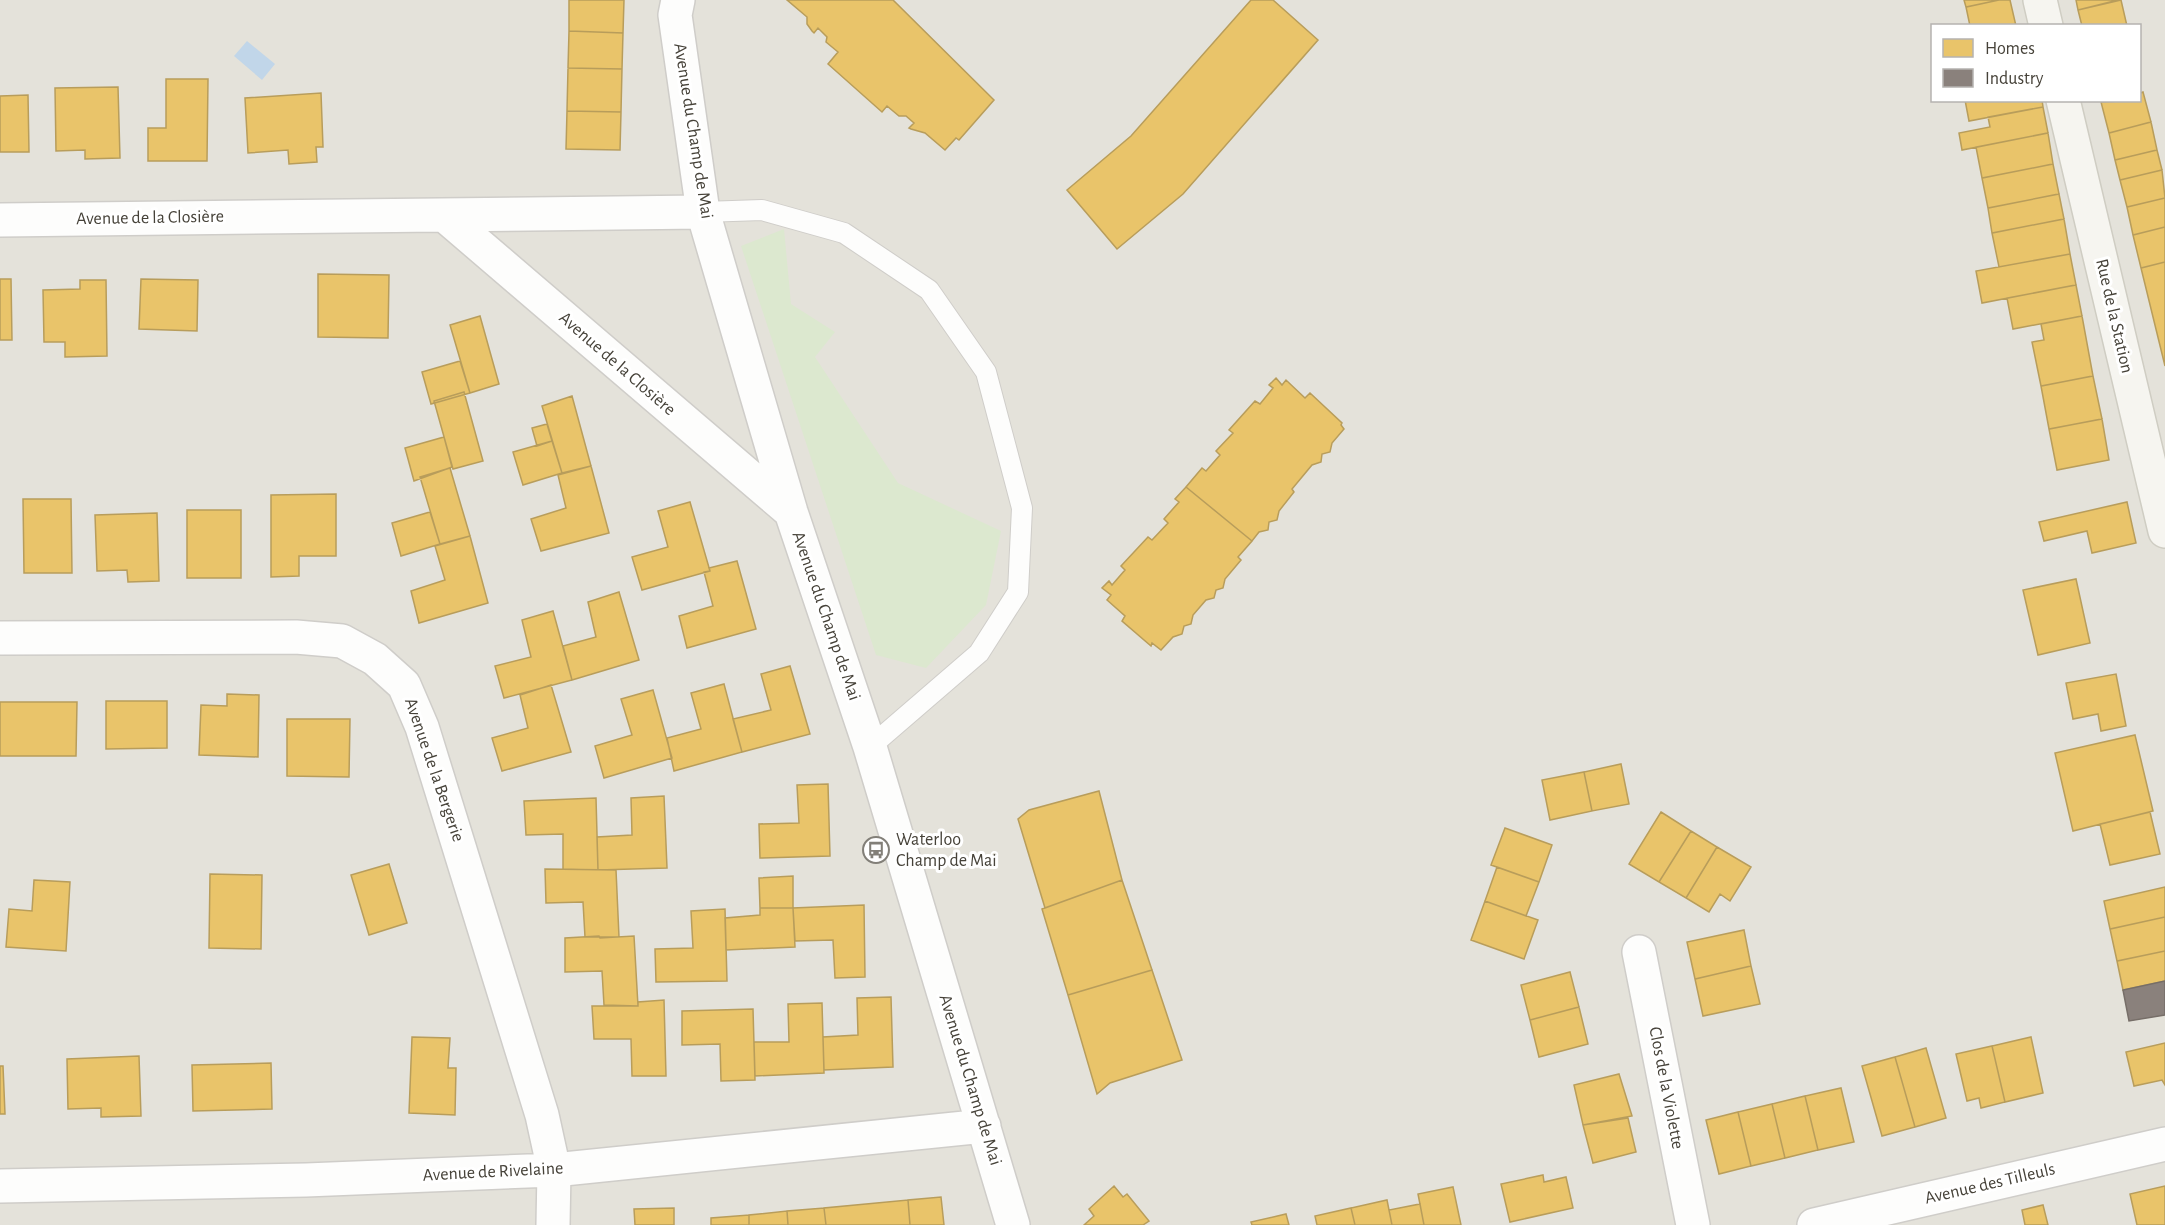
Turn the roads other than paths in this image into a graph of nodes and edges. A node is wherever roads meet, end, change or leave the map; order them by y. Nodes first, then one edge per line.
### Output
1 (678, 0) edge
2 (2040, 0) edge
3 (2046, 24) edge
4 (2063, 102) edge
5 (703, 212) junction
6 (444, 215) junction
7 (0, 220) edge
8 (791, 512) junction
9 (2165, 531) edge
10 (0, 638) edge
11 (870, 747) junction
12 (1639, 952) dead end
13 (984, 1126) junction
14 (2165, 1144) edge
15 (554, 1170) junction
16 (0, 1186) edge
17 (553, 1225) edge
18 (1013, 1225) edge
19 (1693, 1225) edge
20 (1814, 1225) edge

1 - 5 street, Avenue du Champ de Mai
2 - 3 street
4 - 9 street, Rue de la Station
5 - 6 street, Avenue de la Closière
5 - 8 street, Avenue du Champ de Mai
5 - 11 lane
6 - 7 street, Avenue de la Closière
6 - 8 street, Avenue de la Closière
8 - 11 street, Avenue du Champ de Mai
10 - 15 street, Avenue de la Bergerie
11 - 13 street, Avenue du Champ de Mai
12 - 19 street, Clos de la Violette
13 - 15 street, Avenue de Rivelaine
13 - 18 street, Avenue du Champ de Mai
14 - 20 street, Avenue des Tilleuls
15 - 16 street, Avenue de Rivelaine
15 - 17 street, Avenue de la Bergerie

